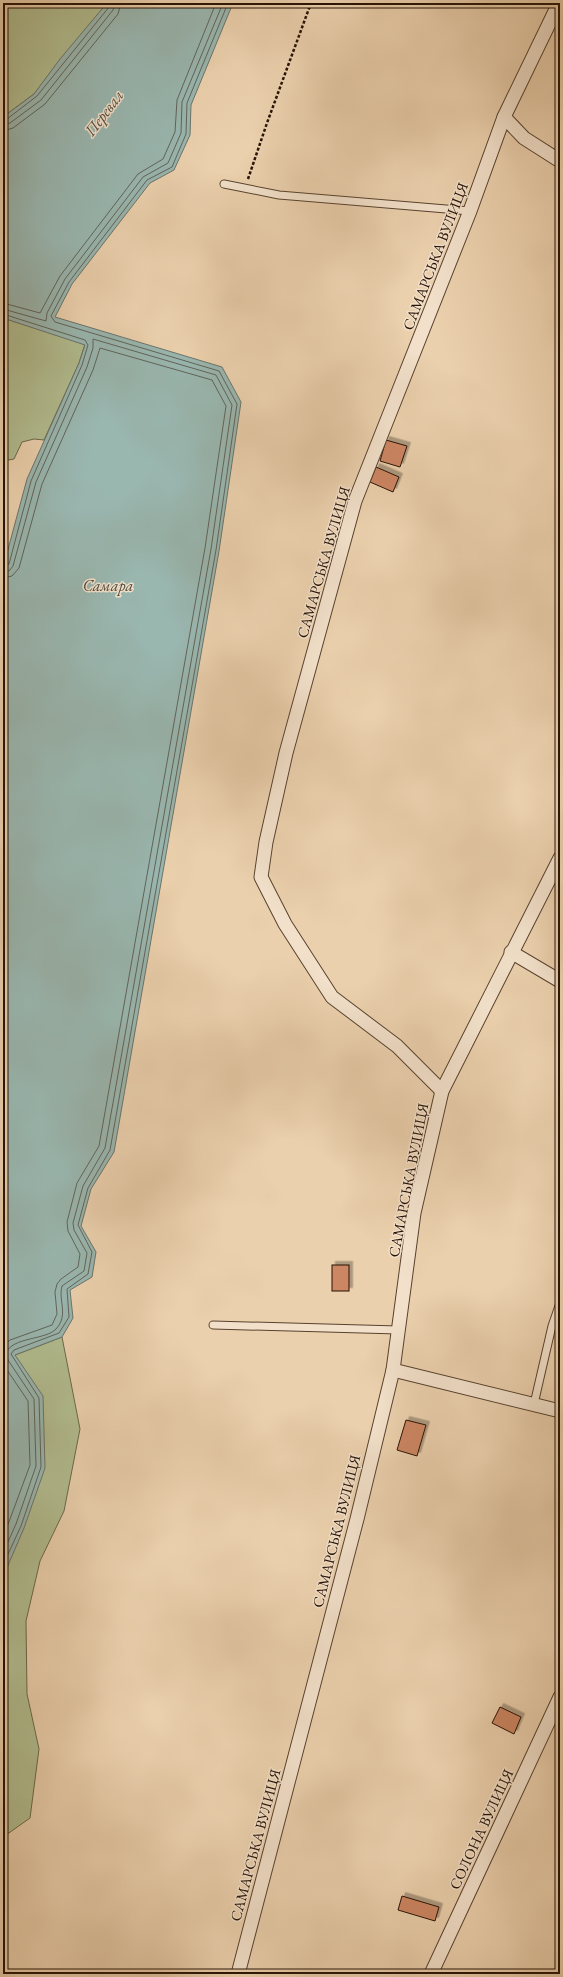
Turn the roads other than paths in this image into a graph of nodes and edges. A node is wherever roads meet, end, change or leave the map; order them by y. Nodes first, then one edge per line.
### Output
1 (559, 3) edge
2 (504, 117) junction
3 (560, 161) edge
4 (224, 184) dead end
5 (470, 211) junction
6 (560, 858) edge
7 (511, 952) junction
8 (560, 981) edge
9 (442, 1092) junction
10 (560, 1303) edge
11 (213, 1325) dead end
12 (398, 1330) junction
13 (393, 1370) junction
14 (534, 1404) junction
15 (560, 1411) edge
16 (560, 1697) edge
17 (238, 1974) edge
18 (431, 1974) edge

1 - 2 street, САМАРСЬКА ВУЛИЦЯ
2 - 3 street
2 - 5 street, САМАРСЬКА ВУЛИЦЯ
4 - 5 lane
5 - 9 street, САМАРСЬКА ВУЛИЦЯ
6 - 7 street, САМАРСЬКА ВУЛИЦЯ
7 - 8 street
7 - 9 street, САМАРСЬКА ВУЛИЦЯ
9 - 12 street, САМАРСЬКА ВУЛИЦЯ
10 - 14 lane
11 - 12 lane
12 - 13 street, САМАРСЬКА ВУЛИЦЯ
13 - 14 street
13 - 17 street, САМАРСЬКА ВУЛИЦЯ
14 - 15 street
16 - 18 street, СОЛОНА ВУЛИЦЯ

